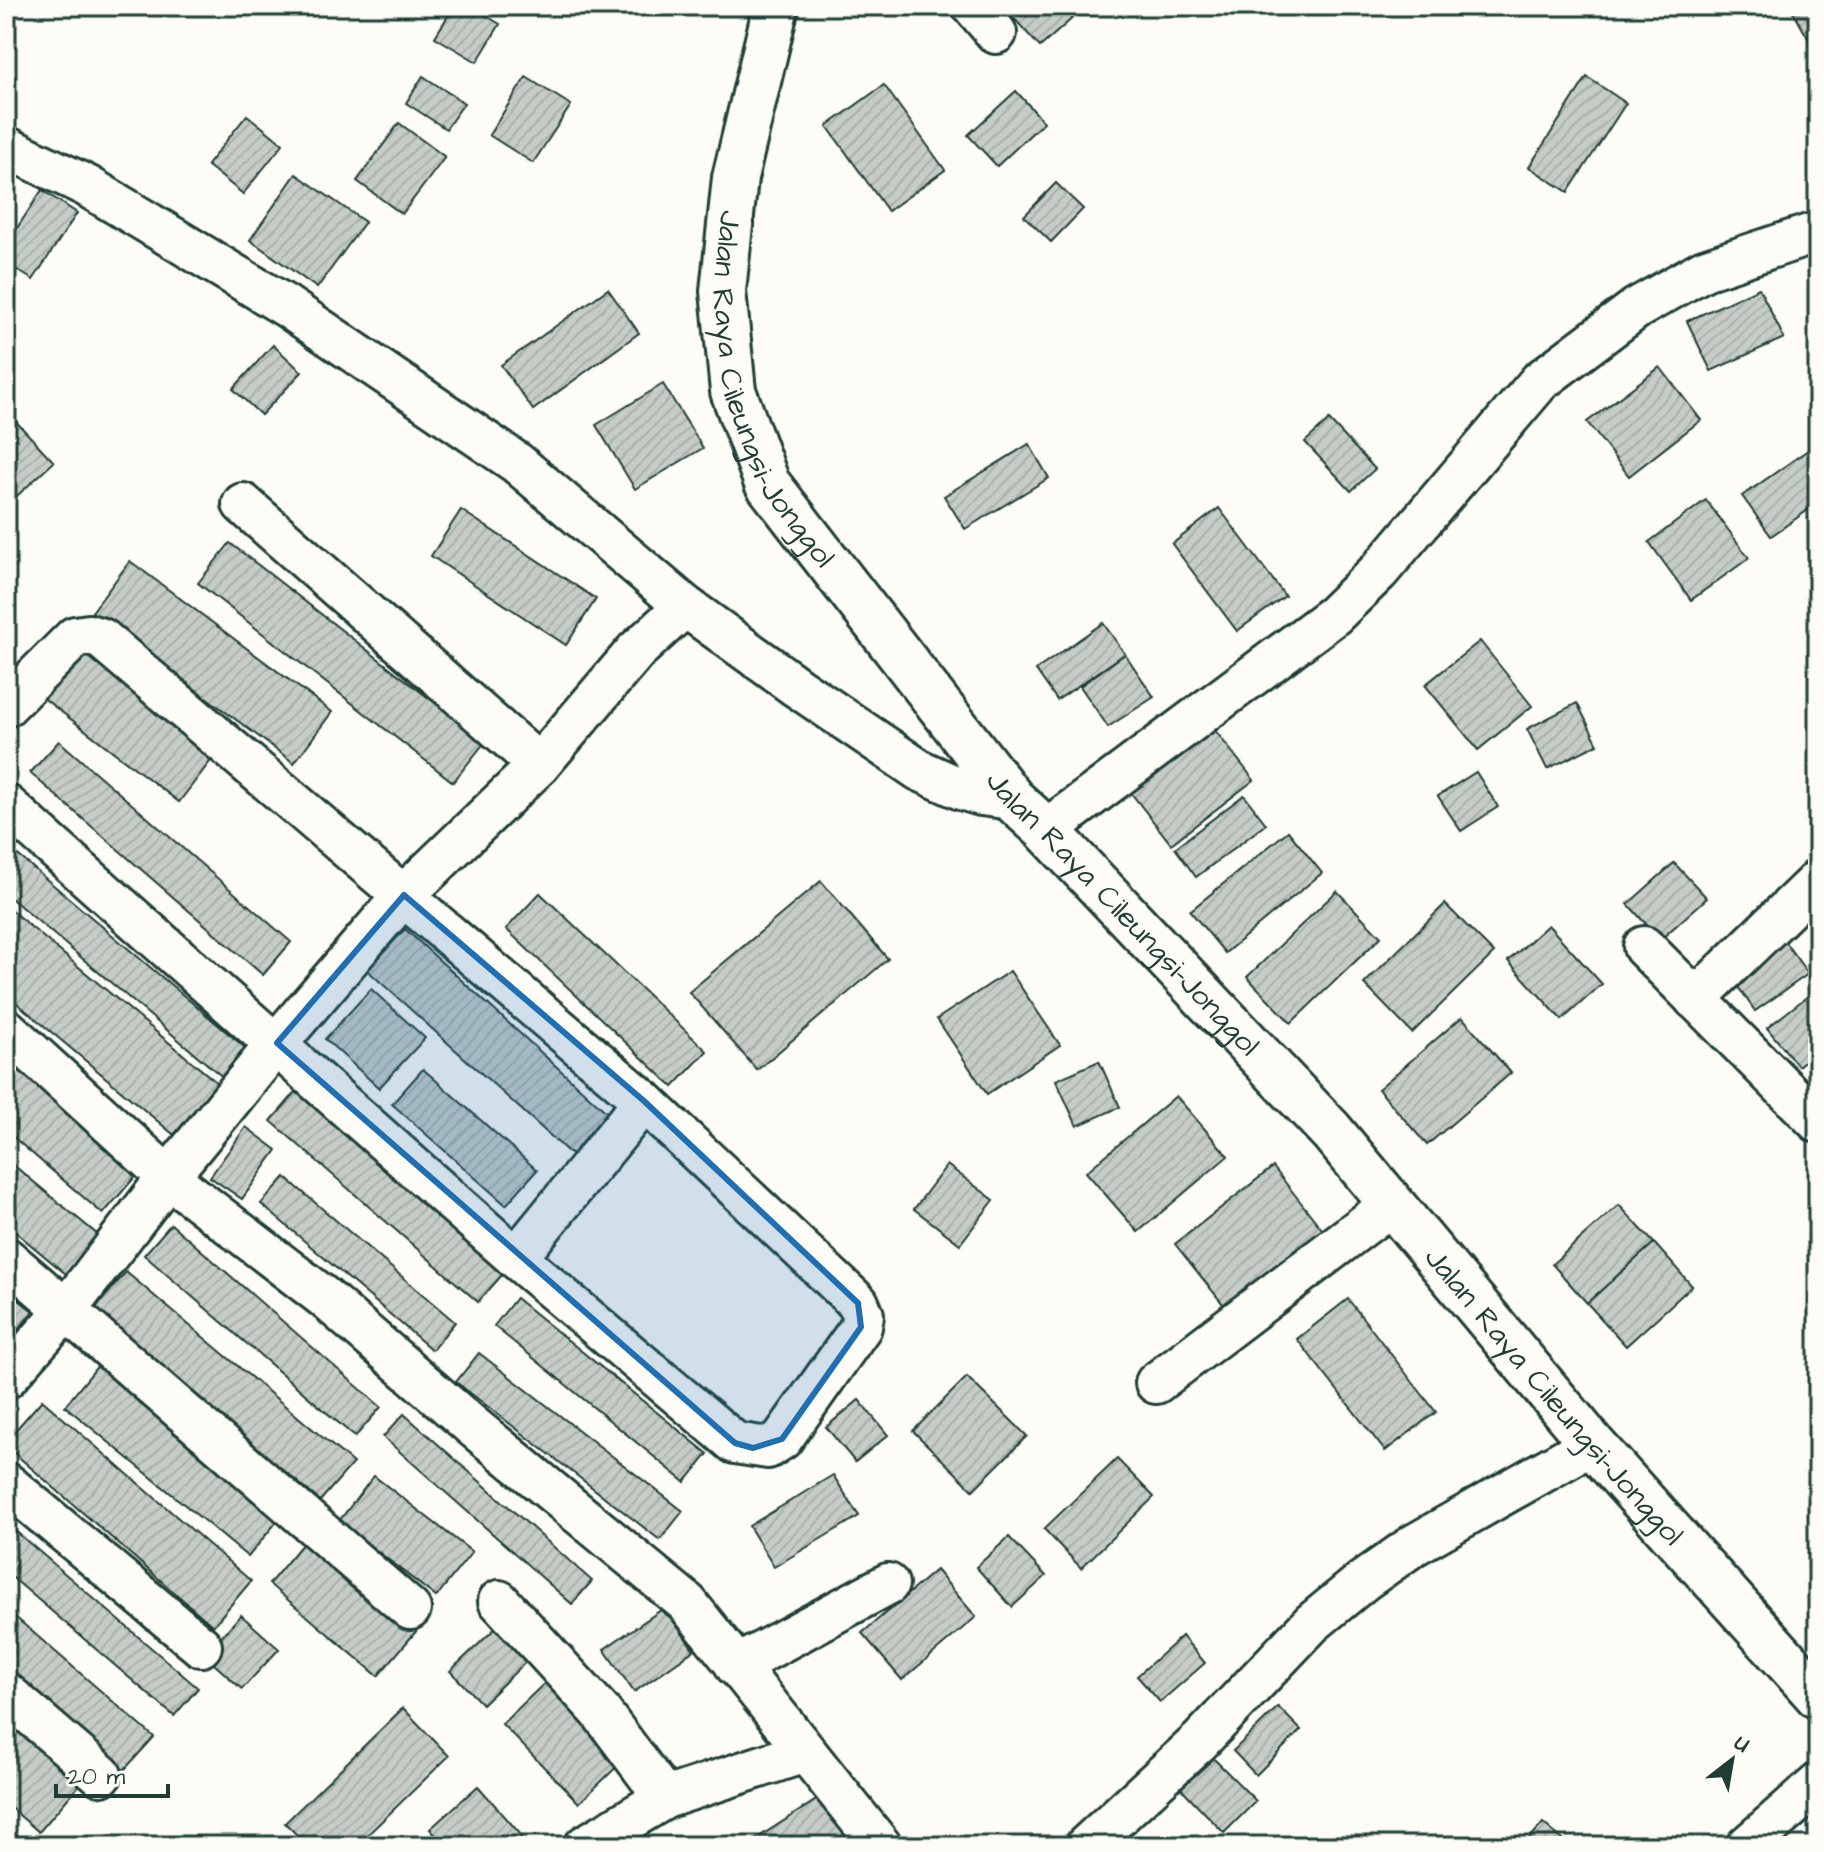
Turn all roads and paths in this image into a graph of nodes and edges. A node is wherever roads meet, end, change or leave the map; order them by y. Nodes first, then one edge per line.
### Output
1 (776, 6) edge
2 (6, 147) edge
3 (1818, 232) edge
4 (243, 504) dead end
5 (685, 606) junction
6 (6, 706) edge
7 (539, 765) junction
8 (1012, 799) junction
9 (6, 805) edge
10 (1046, 830) junction
11 (1818, 880) edge
12 (404, 895) junction
13 (1644, 947) dead end
14 (1695, 999) junction
15 (6, 1029) edge
16 (277, 1043) junction
17 (644, 1101) junction
18 (1818, 1122) edge
19 (168, 1177) junction
20 (1392, 1204) junction
21 (6, 1258) edge
22 (516, 1258) junction
23 (66, 1310) junction
24 (6, 1378) edge
25 (1156, 1383) dead end
26 (1592, 1444) junction
27 (6, 1483) edge
28 (888, 1584) dead end
29 (499, 1601) dead end
30 (410, 1609) dead end
31 (201, 1646) dead end
32 (736, 1666) junction
33 (6, 1693) edge
34 (1818, 1696) edge
35 (805, 1752) junction
36 (101, 1775) dead end
37 (1818, 1784) edge
38 (665, 1798) junction
39 (585, 1846) edge
40 (881, 1846) edge
41 (1086, 1846) edge
42 (1747, 1846) edge

1 - 8 main road, Jalan Raya Cileungsi-Jonggol
2 - 5 street
3 - 10 street
4 - 7 street
5 - 7 street
5 - 8 street
6 - 12 street
7 - 12 street
8 - 10 main road, Jalan Raya Cileungsi-Jonggol
9 - 16 street
10 - 20 main road, Jalan Raya Cileungsi-Jonggol
11 - 14 street
12 - 16 street
12 - 17 street
13 - 14 street
14 - 18 street
15 - 19 street
16 - 19 street
16 - 22 street
17 - 22 street
17 - 22 street
19 - 23 street
19 - 32 street
20 - 25 street
20 - 26 main road, Jalan Raya Cileungsi-Jonggol
21 - 23 street
23 - 24 street
23 - 30 street
26 - 34 main road, Jalan Raya Cileungsi-Jonggol
26 - 41 street
27 - 31 street
28 - 32 street
29 - 38 street
32 - 35 street
33 - 36 street
35 - 38 street
35 - 40 street
37 - 42 street
38 - 39 street

